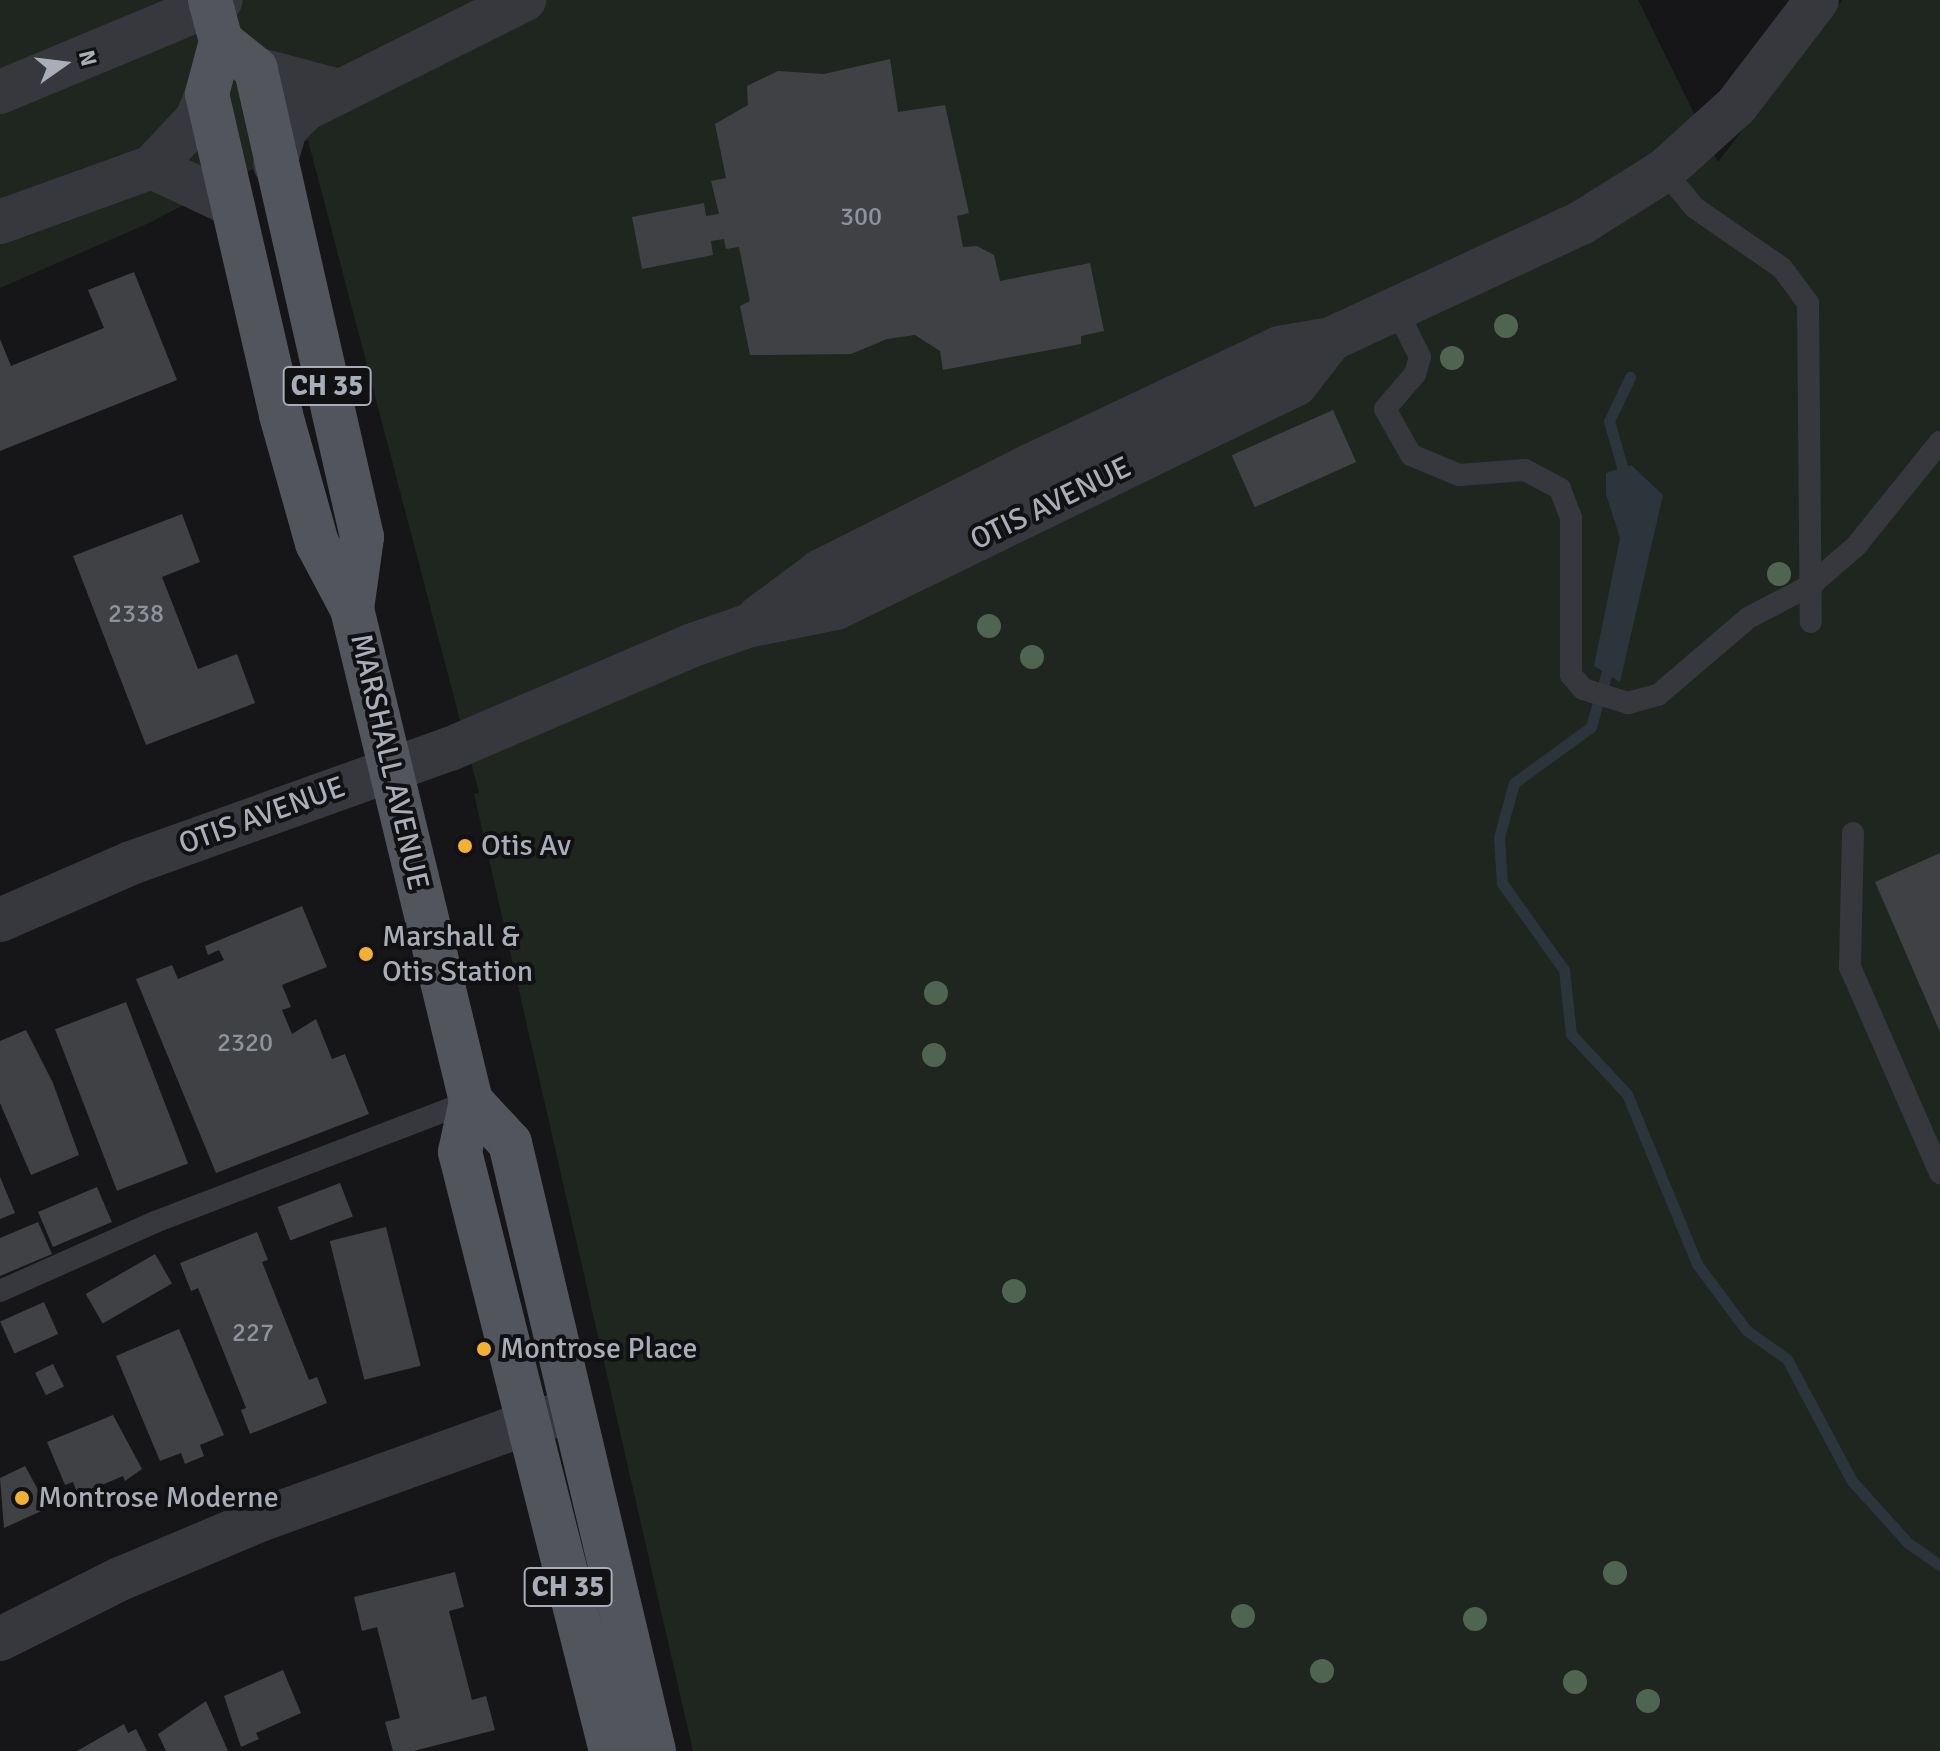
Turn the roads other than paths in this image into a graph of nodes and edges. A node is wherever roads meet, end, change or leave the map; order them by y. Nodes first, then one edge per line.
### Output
1 (210, 0) edge
2 (524, 0) edge
3 (1817, 0) edge
4 (221, 21) edge
5 (256, 69) junction
6 (335, 90) junction
7 (0, 92) edge
8 (207, 94) junction
9 (275, 164) junction
10 (152, 167) junction
11 (1664, 171) junction
12 (233, 205) junction
13 (0, 222) edge
14 (1396, 309) junction
15 (1940, 442) edge
16 (1811, 585) junction
17 (352, 609) junction
18 (1811, 622) dead end
19 (389, 771) junction
20 (1853, 833) dead end
21 (0, 920) edge
22 (471, 1101) junction
23 (1940, 1173) edge
24 (0, 1291) edge
25 (573, 1411) junction
26 (525, 1424) junction
27 (0, 1639) edge
28 (605, 1750) edge
29 (654, 1751) edge

1 - 4 main road, MARSHALL AVENUE / CH 35, bridge
2 - 6 street
3 - 11 street, OTIS AVENUE
4 - 5 main road
4 - 7 street
4 - 8 main road, MARSHALL AVENUE / CH 35
5 - 6 street
5 - 9 main road, MARSHALL AVENUE / CH 35
6 - 9 street
8 - 10 street
8 - 12 main road, MARSHALL AVENUE / CH 35
9 - 17 main road, MARSHALL AVENUE / CH 35
10 - 12 street
10 - 13 street
11 - 14 street, OTIS AVENUE
11 - 16 lane
12 - 17 main road, MARSHALL AVENUE / CH 35
14 - 16 lane
14 - 19 street, OTIS AVENUE
15 - 16 lane
16 - 18 lane
17 - 19 main road, MARSHALL AVENUE / CH 35
19 - 21 street, OTIS AVENUE
19 - 22 main road, MARSHALL AVENUE / CH 35
20 - 23 lane
22 - 24 lane
22 - 25 main road, MARSHALL AVENUE / CH 35
22 - 26 main road, MARSHALL AVENUE / CH 35
25 - 26 street
25 - 29 main road, MARSHALL AVENUE / CH 35
26 - 27 street
26 - 28 main road, MARSHALL AVENUE / CH 35

